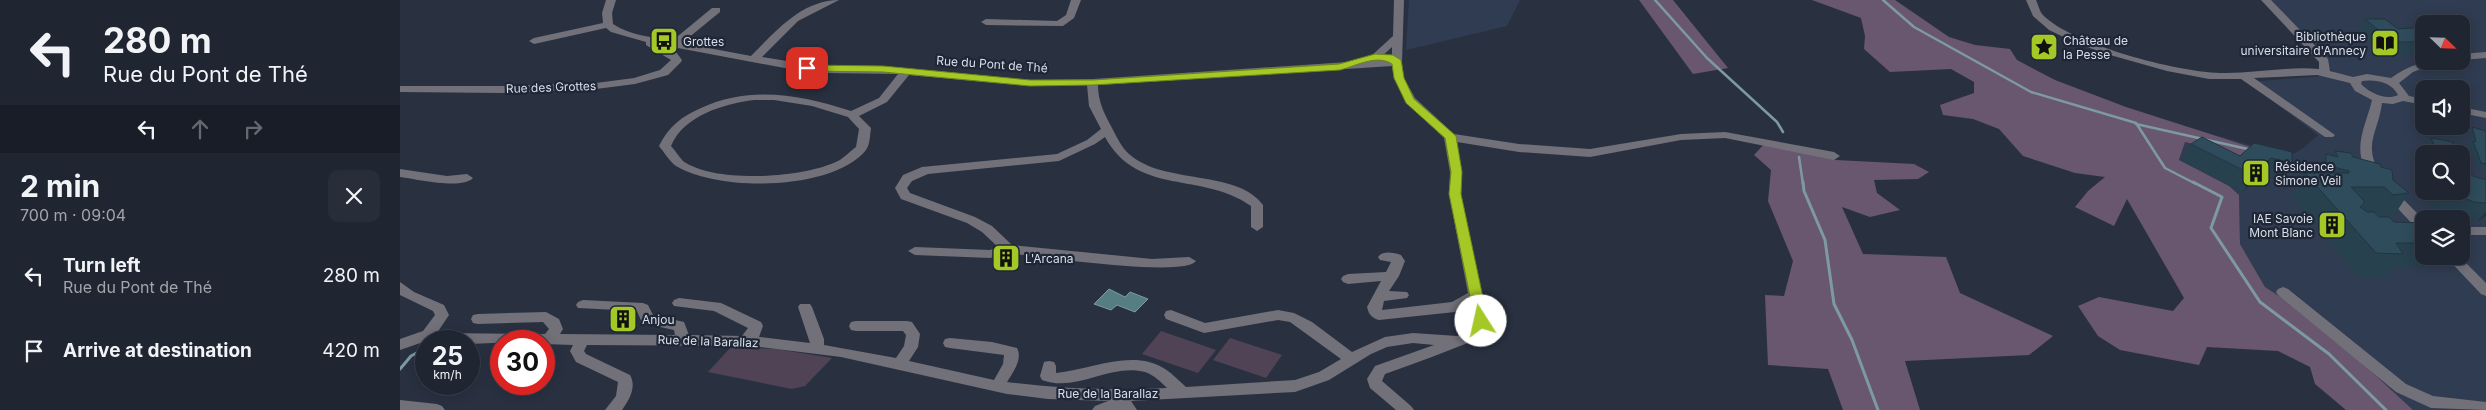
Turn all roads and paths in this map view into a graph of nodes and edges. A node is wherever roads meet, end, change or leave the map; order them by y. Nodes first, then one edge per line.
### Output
1 (611, 0) edge
2 (834, 0) edge
3 (1076, 0) edge
4 (1399, 0) edge
5 (2031, 0) edge
6 (2266, 0) edge
7 (716, 10) dead end
8 (986, 22) dead end
9 (608, 25) junction
10 (636, 37) junction
11 (1398, 37) junction
12 (534, 41) dead end
13 (675, 43) junction
14 (2486, 55) edge
15 (2470, 56) edge
16 (753, 60) junction
17 (1377, 60) junction
18 (1398, 67) junction
19 (2415, 68) edge
20 (906, 71) junction
21 (2325, 74) junction
22 (2245, 77) junction
23 (1093, 82) junction
24 (2355, 82) junction
25 (2392, 83) junction
26 (400, 90) edge
27 (2378, 98) junction
28 (2403, 98) junction
29 (2415, 100) edge
30 (2470, 112) edge
31 (852, 115) junction
32 (2486, 115) edge
33 (1107, 129) junction
34 (2329, 135) dead end
35 (1450, 136) junction
36 (1834, 156) dead end
37 (400, 173) edge
38 (466, 178) dead end
39 (2415, 224) edge
40 (1257, 226) dead end
41 (2470, 231) edge
42 (2486, 231) edge
43 (1008, 249) junction
44 (915, 251) dead end
45 (1385, 257) dead end
46 (1188, 261) dead end
47 (2460, 265) edge
48 (1392, 276) junction
49 (1348, 280) dead end
50 (400, 287) edge
51 (2486, 291) edge
52 (2283, 292) dead end
53 (1476, 294) junction
54 (1402, 295) dead end
55 (1380, 297) junction
56 (679, 303) dead end
57 (583, 305) dead end
58 (805, 307) dead end
59 (1170, 316) dead end
60 (478, 319) dead end
61 (856, 326) dead end
62 (555, 330) edge
63 (555, 338) edge
64 (582, 338) junction
65 (681, 340) junction
66 (746, 341) junction
67 (1452, 341) junction
68 (950, 343) dead end
69 (400, 345) edge
70 (817, 348) junction
71 (1351, 359) junction
72 (900, 364) junction
73 (1049, 366) dead end
74 (998, 386) junction
75 (1183, 393) junction
76 (1123, 396) junction
77 (400, 406) edge
78 (2486, 408) edge
79 (436, 410) edge
80 (613, 410) edge
81 (1100, 410) edge
82 (1129, 410) edge
83 (1406, 410) edge

1 - 9 street
2 - 16 street
3 - 8 street
4 - 11 street
5 - 22 street
6 - 21 street
7 - 13 street
9 - 10 street
9 - 12 street
10 - 13 street, Rue du Pont de Thé
10 - 26 street, Rue des Grottes
11 - 17 street
11 - 18 street
13 - 16 street, Rue du Pont de Thé
14 - 15 street
16 - 20 street, Rue du Pont de Thé
17 - 18 street
17 - 23 street, Rue du Pont de Thé
18 - 35 street
19 - 25 street
20 - 23 street, Rue du Pont de Thé
20 - 31 street
21 - 22 street
21 - 24 street
22 - 34 street
23 - 33 street
24 - 25 street
24 - 27 street
25 - 28 street
27 - 28 street
27 - 39 street
28 - 29 street
30 - 32 street
31 - 31 street
33 - 40 street
33 - 43 street
35 - 36 street
35 - 53 street, Rue de la Barallaz
37 - 38 street
41 - 42 street
43 - 44 street
43 - 46 street
45 - 48 street
47 - 51 street
48 - 49 street
48 - 55 street
50 - 69 street
52 - 78 street
53 - 55 street
53 - 67 street, Rue de la Barallaz
54 - 55 street
56 - 66 street
57 - 65 street
58 - 70 street
59 - 71 street
60 - 62 street
61 - 72 street
63 - 64 street, Rue de la Barallaz
64 - 65 street, Rue de la Barallaz
64 - 80 street
65 - 66 street, Rue de la Barallaz
66 - 70 street, Rue de la Barallaz
67 - 71 street, Rue de la Barallaz
67 - 83 street
68 - 74 street
70 - 72 street, Rue de la Barallaz
71 - 75 street, Rue de la Barallaz
72 - 74 street, Rue de la Barallaz
73 - 75 street
74 - 76 street, Rue de la Barallaz
75 - 76 street, Rue de la Barallaz
76 - 81 street
76 - 82 street
77 - 79 street

